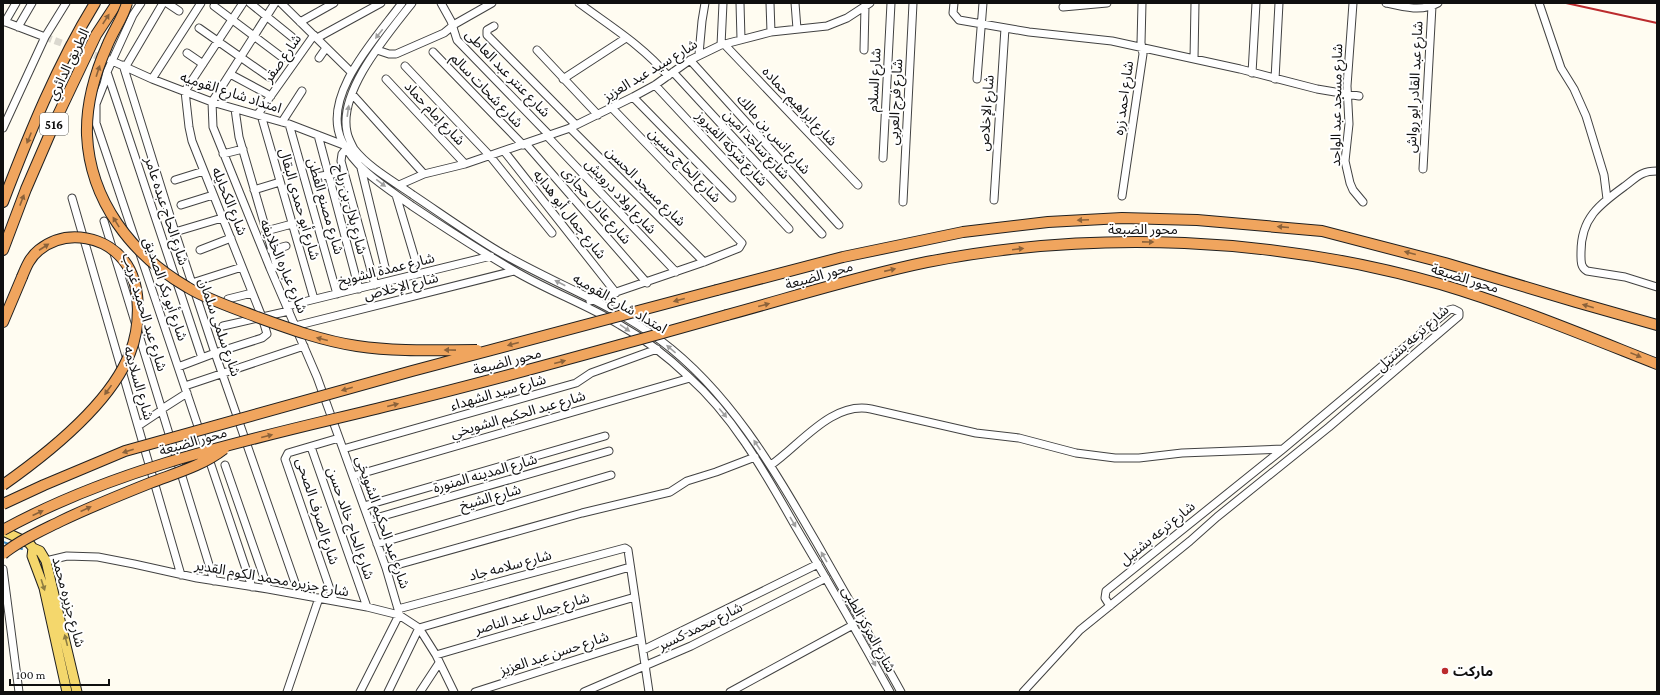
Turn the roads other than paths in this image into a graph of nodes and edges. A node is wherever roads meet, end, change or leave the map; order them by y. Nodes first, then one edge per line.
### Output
1 (16, 3) edge
2 (32, 3) edge
3 (66, 3) edge
4 (95, 3) edge
5 (117, 3) edge
6 (127, 3) edge
7 (140, 3) edge
8 (163, 3) edge
9 (167, 3) edge
10 (201, 3) edge
11 (243, 3) edge
12 (250, 3) edge
13 (275, 3) edge
14 (334, 3) edge
15 (381, 3) edge
16 (402, 3) edge
17 (412, 3) edge
18 (441, 3) edge
19 (492, 3) edge
20 (579, 3) edge
21 (705, 3) edge
22 (723, 3) edge
23 (740, 3) edge
24 (770, 3) edge
25 (795, 3) edge
26 (891, 3) edge
27 (913, 3) edge
28 (954, 3) edge
29 (983, 3) edge
30 (1108, 3) edge
31 (1142, 3) edge
32 (1195, 3) edge
33 (1256, 3) edge
34 (1279, 3) edge
35 (1352, 3) edge
36 (1386, 3) edge
37 (1539, 3) edge
38 (285, 4) edge
39 (868, 5) edge
40 (1435, 5) edge
41 (214, 6) dead end
42 (1063, 7) dead end
43 (179, 11) dead end
44 (267, 16) junction
45 (232, 20) junction
46 (4, 21) edge
47 (300, 22) junction
48 (982, 24) junction
49 (452, 26) junction
50 (494, 26) dead end
51 (18, 27) junction
52 (199, 28) dead end
53 (797, 28) junction
54 (1005, 28) junction
55 (771, 32) junction
56 (254, 36) junction
57 (45, 37) junction
58 (315, 37) junction
59 (292, 38) dead end
60 (626, 38) junction
61 (741, 39) junction
62 (218, 42) junction
63 (723, 45) junction
64 (326, 48) junction
65 (1142, 48) junction
66 (377, 50) junction
67 (537, 50) dead end
68 (864, 50) dead end
69 (433, 52) dead end
70 (187, 53) dead end
71 (699, 54) junction
72 (240, 57) junction
73 (282, 58) dead end
74 (319, 58) dead end
75 (1194, 59) junction
76 (690, 60) junction
77 (111, 61) junction
78 (203, 64) junction
79 (124, 66) junction
80 (405, 66) dead end
81 (107, 72) junction
82 (351, 72) junction
83 (1252, 73) junction
84 (230, 74) junction
85 (671, 74) junction
86 (269, 77) dead end
87 (152, 79) junction
88 (386, 79) dead end
89 (563, 79) junction
90 (976, 79) dead end
91 (1275, 79) junction
92 (655, 84) junction
93 (185, 91) junction
94 (302, 91) dead end
95 (352, 94) junction
96 (1347, 94) junction
97 (271, 96) junction
98 (1360, 96) dead end
99 (633, 97) junction
100 (212, 102) junction
101 (612, 108) junction
102 (235, 109) junction
103 (259, 115) junction
104 (598, 115) junction
105 (282, 122) junction
106 (289, 124) junction
107 (573, 127) junction
108 (3, 128) edge
109 (318, 135) junction
110 (549, 136) junction
111 (524, 145) junction
112 (348, 148) junction
113 (243, 149) junction
114 (504, 151) junction
115 (223, 154) junction
116 (490, 156) junction
117 (882, 158) dead end
118 (465, 164) junction
119 (361, 168) junction
120 (1423, 169) dead end
121 (204, 171) junction
122 (1657, 171) edge
123 (344, 172) junction
124 (424, 174) junction
125 (329, 175) junction
126 (316, 177) dead end
127 (175, 180) dead end
128 (280, 182) junction
129 (399, 184) junction
130 (858, 185) dead end
131 (254, 190) junction
132 (396, 194) junction
133 (213, 195) junction
134 (1122, 196) dead end
135 (72, 198) dead end
136 (732, 198) dead end
137 (1607, 199) junction
138 (994, 200) dead end
139 (3, 202) edge
140 (903, 202) dead end
141 (1363, 202) dead end
142 (181, 205) dead end
143 (222, 218) junction
144 (104, 221) dead end
145 (292, 224) junction
146 (839, 225) dead end
147 (789, 229) dead end
148 (266, 231) junction
149 (175, 232) junction
150 (552, 233) dead end
151 (822, 234) dead end
152 (231, 238) junction
153 (286, 246) dead end
154 (3, 250) edge
155 (200, 250) dead end
156 (272, 250) junction
157 (492, 256) junction
158 (416, 262) dead end
159 (704, 262) junction
160 (242, 267) junction
161 (385, 267) dead end
162 (270, 268) junction
163 (514, 271) junction
164 (676, 272) junction
165 (648, 282) junction
166 (192, 283) junction
167 (375, 285) junction
168 (1657, 287) edge
169 (359, 289) junction
170 (252, 292) junction
171 (616, 293) junction
172 (337, 294) junction
173 (228, 299) dead end
174 (314, 300) junction
175 (592, 300) junction
176 (581, 304) junction
177 (288, 309) junction
178 (262, 317) junction
179 (3, 322) edge
180 (1657, 325) edge
181 (223, 326) dead end
182 (295, 326) junction
183 (304, 346) junction
184 (657, 349) junction
185 (490, 350) junction
186 (215, 353) junction
187 (202, 358) junction
188 (1657, 364) edge
189 (178, 367) junction
190 (222, 373) junction
191 (690, 378) junction
192 (186, 389) junction
193 (162, 410) junction
194 (138, 426) junction
195 (604, 436) dead end
196 (339, 438) junction
197 (228, 445) junction
198 (311, 447) junction
199 (343, 449) junction
200 (1284, 449) junction
201 (609, 451) dead end
202 (755, 457) junction
203 (226, 465) dead end
204 (771, 465) junction
205 (611, 475) dead end
206 (353, 476) junction
207 (3, 486) edge
208 (3, 504) edge
209 (364, 506) junction
210 (369, 520) junction
211 (3, 530) edge
212 (377, 544) junction
213 (33, 548) junction
214 (3, 554) edge
215 (46, 561) junction
216 (818, 564) junction
217 (630, 567) junction
218 (386, 568) junction
219 (3, 569) edge
220 (181, 575) junction
221 (826, 578) junction
222 (214, 581) junction
223 (252, 587) junction
224 (268, 589) junction
225 (844, 591) joint
226 (299, 594) junction
227 (635, 597) junction
228 (319, 598) junction
229 (334, 601) junction
230 (1110, 606) junction
231 (367, 607) junction
232 (399, 612) junction
233 (853, 624) junction
234 (418, 628) junction
235 (641, 639) junction
236 (643, 650) junction
237 (436, 654) junction
238 (439, 663) junction
239 (645, 666) junction
240 (19, 692) edge
241 (67, 692) edge
242 (77, 692) edge
243 (287, 692) edge
244 (360, 692) edge
245 (388, 692) edge
246 (420, 692) edge
247 (453, 692) edge
248 (475, 692) edge
249 (584, 692) edge
250 (649, 692) edge
251 (730, 692) edge
252 (890, 692) edge
253 (901, 692) edge
254 (1023, 692) edge

1 - 46 street
2 - 51 street
3 - 57 street
4 -> 139 highway, الطريق الدائري / 516
154 -> 5 highway, الطريق الدائري / 516
185 -> 6 highway, bridge
7 - 77 street, شارع أبو بكر الصديق
8 - 79 street
9 - 43 street
10 - 87 street
11 - 45 street
12 - 44 street
13 - 44 street
14 - 47 street
15 - 58 street
16 -> 82 street
17 - 66 street
18 - 49 street, شارع عنتر عبد العاطى
19 - 49 street
20 - 60 street, شارع ساجد امين
21 - 71 street
22 - 63 street
23 - 61 street
24 - 55 street
25 - 53 street
26 - 117 street, شارع السلام
27 - 140 street, شارع فرج العربى
28 - 48 street
29 - 48 street
30 - 42 street
31 - 65 street, شارع احمد زره
32 - 75 street
33 - 83 street
34 - 91 street
35 - 96 street, شارع مسجد عبد الواحد
36 - 40 street
37 - 137 street
38 - 47 street
39 - 53 street, شارع سيد عبد العزيز
39 - 68 street
40 - 120 street, شارع عبد القادر ابو رواش
41 - 45 street
44 - 56 street
44 - 59 street
45 - 56 street
45 - 62 street
46 - 51 street
47 - 58 street
48 - 54 street
48 - 90 street
49 - 66 street
49 - 110 street, شارع عنتر عبد العاطى
50 - 107 street, شارع مسجد الحسن
51 - 57 street
52 - 62 street
53 - 55 street, شارع سيد عبد العزيز
54 - 65 street
54 - 138 street, شارع الإخلاص
55 - 61 street, شارع سيد عبد العزيز
56 - 72 street
56 - 73 street
57 - 108 street
58 - 64 street
58 - 97 street, شارع صقر
60 - 85 street, شارع ساجد امين
60 - 89 street
61 - 63 street, شارع سيد عبد العزيز
62 - 72 street
62 - 78 street
63 - 71 street, شارع سيد عبد العزيز
63 - 130 street, شارع ابراهيم حماده
64 - 74 street
64 - 82 street
65 - 75 street
65 - 134 street, شارع احمد زره
66 - 95 street
67 - 89 street
69 - 111 street, شارع شحات سالم
70 - 78 street
71 - 76 street, شارع سيد عبد العزيز
72 - 84 street
72 - 86 street
75 - 83 street
76 - 85 street, شارع سيد عبد العزيز
76 - 146 street, شارع انس بن مالك
77 - 79 street, امتداد شارع القوميه
77 - 81 street, شارع أبو بكر الصديق
78 - 93 street
79 - 87 street, امتداد شارع القوميه
79 - 149 street, شارع سلمى سلمان
80 - 116 street
81 - 187 street, شارع الحاج عبده عامر
81 - 189 street, شارع أبو بكر الصديق
82 - 112 street
83 - 91 street
84 - 97 street
84 - 100 street
85 - 92 street, شارع سيد عبد العزيز
85 - 151 street, شارع ساجد امين
87 - 93 street, امتداد شارع القوميه
88 - 118 street, شارع إمام حماد
89 - 104 street
91 - 96 street
92 - 99 street, شارع سيد عبد العزيز
92 - 147 street, شارع شركه الفيروز
93 - 100 street, امتداد شارع القوميه
93 - 121 street, شارع الكحايله
94 - 105 street
112 -> 95 street
95 - 124 street
96 - 98 street
96 - 141 street, شارع مسجد عبد الواحد
97 - 103 street, شارع صقر
99 - 101 street, شارع سيد عبد العزيز
99 - 136 street
100 - 102 street, امتداد شارع القوميه
100 - 115 street, شارع عباره الخلايفه
101 - 104 street, شارع سيد عبد العزيز
101 - 159 street, شارع الحاج حسين
102 - 103 street, امتداد شارع القوميه
102 - 113 street
103 - 105 street, امتداد شارع القوميه
103 - 128 street, شارع أبو حمدى البقال
104 - 107 street, شارع سيد عبد العزيز
105 - 106 street, امتداد شارع القوميه
106 - 109 street, امتداد شارع القوميه
106 - 172 street, شارع مصنع القطن
107 - 110 street, شارع سيد عبد العزيز
107 - 159 street, شارع مسجد الحسن
109 - 112 street, امتداد شارع القوميه
109 - 125 street, شارع بلال بن رباح
110 - 111 street, شارع سيد عبد العزيز
110 - 164 street, شارع اولاد درويش
111 - 114 street, شارع سيد عبد العزيز
111 - 165 street, شارع عادل حجازى
112 - 119 street, امتداد شارع القوميه
112 - 123 street
112 - 129 street, امتداد شارع القوميه
113 - 115 street
113 - 131 street
114 - 116 street, شارع سيد عبد العزيز
114 - 171 street, شارع جمال أبو هدايه
115 - 162 street, شارع عباره الخلايفه
116 - 118 street, شارع سيد عبد العزيز
116 - 150 street
118 - 124 street, شارع سيد عبد العزيز
119 -> 132 street, امتداد شارع القوميه
119 - 161 street
121 - 127 street
121 - 133 street, شارع الكحايله
122 - 137 street
123 - 125 street
123 - 167 street
124 - 129 street, شارع سيد عبد العزيز
125 - 126 street
125 - 169 street, شارع بلال بن رباح
128 - 131 street
128 - 145 street, شارع أبو حمدى البقال
175 -> 129 street, امتداد شارع القوميه
131 - 148 street
132 - 157 street, امتداد شارع القوميه
132 - 158 street
133 - 142 street
133 - 143 street, شارع الكحايله
135 - 194 street, شارع السلايمه
137 - 168 street
143 - 149 street
143 - 152 street, شارع الكحايله
144 - 193 street, شارع عبد الحميد غريب
145 - 148 street
145 - 174 street, شارع أبو حمدى البقال
148 - 156 street
149 - 166 street, شارع سلمى سلمان
152 - 155 street
152 - 160 street, شارع الكحايله
153 - 156 street
156 - 162 street
157 - 163 street, امتداد شارع القوميه
157 - 167 street, شارع عمدة الشويخ
159 - 164 street
160 - 166 street
160 - 170 street, شارع الكحايله
162 - 177 street, شارع عباره الخلايفه
163 - 176 street, امتداد شارع القوميه
163 - 182 street, شارع الإخلاص
164 - 165 street
165 - 171 street
166 - 186 street, شارع سلمى سلمان
167 - 169 street, شارع عمدة الشويخ
169 - 172 street, شارع عمدة الشويخ
170 - 173 street
170 - 178 street, شارع الكحايله
171 - 175 street
172 - 174 street, شارع عمدة الشويخ
174 - 177 street, شارع عمدة الشويخ
175 - 176 street
204 -> 175 street, امتداد شارع القوميه
176 -> 184 street, امتداد شارع القوميه
177 - 178 street, شارع عمدة الشويخ
177 - 182 street, شارع عباره الخلايفه
178 - 181 street, شارع عمدة الشويخ
178 - 186 street, شارع الكحايله
179 -> 207 highway, bridge
180 -> 185 highway, محور الضبعة, bridge
182 - 183 street, شارع عباره الخلايفه
183 - 190 street
183 - 196 street, شارع عباره الخلايفه
184 - 191 street, امتداد شارع القوميه
184 - 199 street, شارع سيد الشهداء
185 -> 208 highway, محور الضبعة, bridge
186 - 187 street
186 - 190 street, شارع سلمى سلمان
187 - 189 street
197 -> 188 highway, محور الضبعة, bridge
189 - 192 street, شارع أبو بكر الصديق
190 - 192 street
190 - 226 street, شارع سلمى سلمان
191 -> 202 street, امتداد شارع القوميه
191 - 206 street, شارع عبد الحكيم الشويخي
192 - 193 street
192 - 223 street, شارع أبو بكر الصديق
193 - 194 street
193 - 222 street, شارع عبد الحميد غريب
194 - 220 street, شارع السلايمه
195 - 209 street
196 - 198 street
196 - 199 street, شارع عبد الحكيم الشويخى
211 -> 197 highway, محور الضبعة, bridge
214 -> 197 highway, bridge
198 - 229 street, شارع الصرف الصحى
198 - 231 street, شارع الحاج خالد حسن
199 - 206 street, شارع عبد الحكيم الشويخى
200 - 204 street
200 - 230 street, شارع ترعه بشتيل
200 - 230 street, شارع ترعه بشتيل
201 - 210 street, شارع المدينه المنورة
202 -> 216 street, امتداد شارع القوميه
202 - 218 street
203 - 224 street
225 -> 204 street, امتداد شارع القوميه
205 - 212 street, شارع الشيخ
206 - 209 street, شارع عبد الحكيم الشويخى
209 - 210 street, شارع عبد الحكيم الشويخى
210 - 212 street, شارع عبد الحكيم الشويخى
211 - 213 main road, شارع جزيره محمد
212 - 218 street, شارع عبد الحكيم الشويخى
213 - 215 main road, شارع جزيره محمد
213 -> 241 main road, شارع جزيره محمد
215 - 220 street, شارع جزيره محمد الكوم القدير
242 -> 215 main road, شارع جزيره محمد
216 - 221 street, امتداد شارع القوميه
216 - 236 street
217 - 227 street
217 - 232 street, شارع سلامه جاد
217 - 234 street
218 - 232 street, شارع عبد الحكيم الشويخى
219 - 240 street
220 - 222 street, شارع جزيره محمد الكوم القدير
221 - 233 street, شارع المركز الطبى
221 - 239 street, شارع محمد كسبر
222 - 223 street, شارع جزيره محمد الكوم القدير
223 - 224 street, شارع جزيره محمد الكوم القدير
224 - 226 street, شارع جزيره محمد الكوم القدير
225 - 253 street, شارع المركز الطبى
226 - 228 street, شارع جزيره محمد الكوم القدير
227 - 235 street
227 - 237 street, شارع جمال عبد الناصر
228 - 229 street, شارع جزيره محمد الكوم القدير
228 - 243 street
229 - 231 street, شارع جزيره محمد الكوم القدير
230 - 254 street, شارع ترعه بشتيل
231 - 232 street, شارع جزيره محمد الكوم القدير
232 - 234 street, شارع جزيره محمد الكوم القدير
232 - 244 street
233 - 251 street
233 -> 252 street, شارع المركز الطبى
234 - 237 street, شارع جزيره محمد الكوم القدير
234 - 245 street
235 - 236 street
235 - 248 street, شارع حسن عبد العزيز
236 - 239 street
237 - 238 street, شارع جزيره محمد الكوم القدير
238 - 246 street
238 - 247 street, شارع جزيره محمد الكوم القدير
239 - 249 street, شارع محمد كسبر
239 - 250 street

